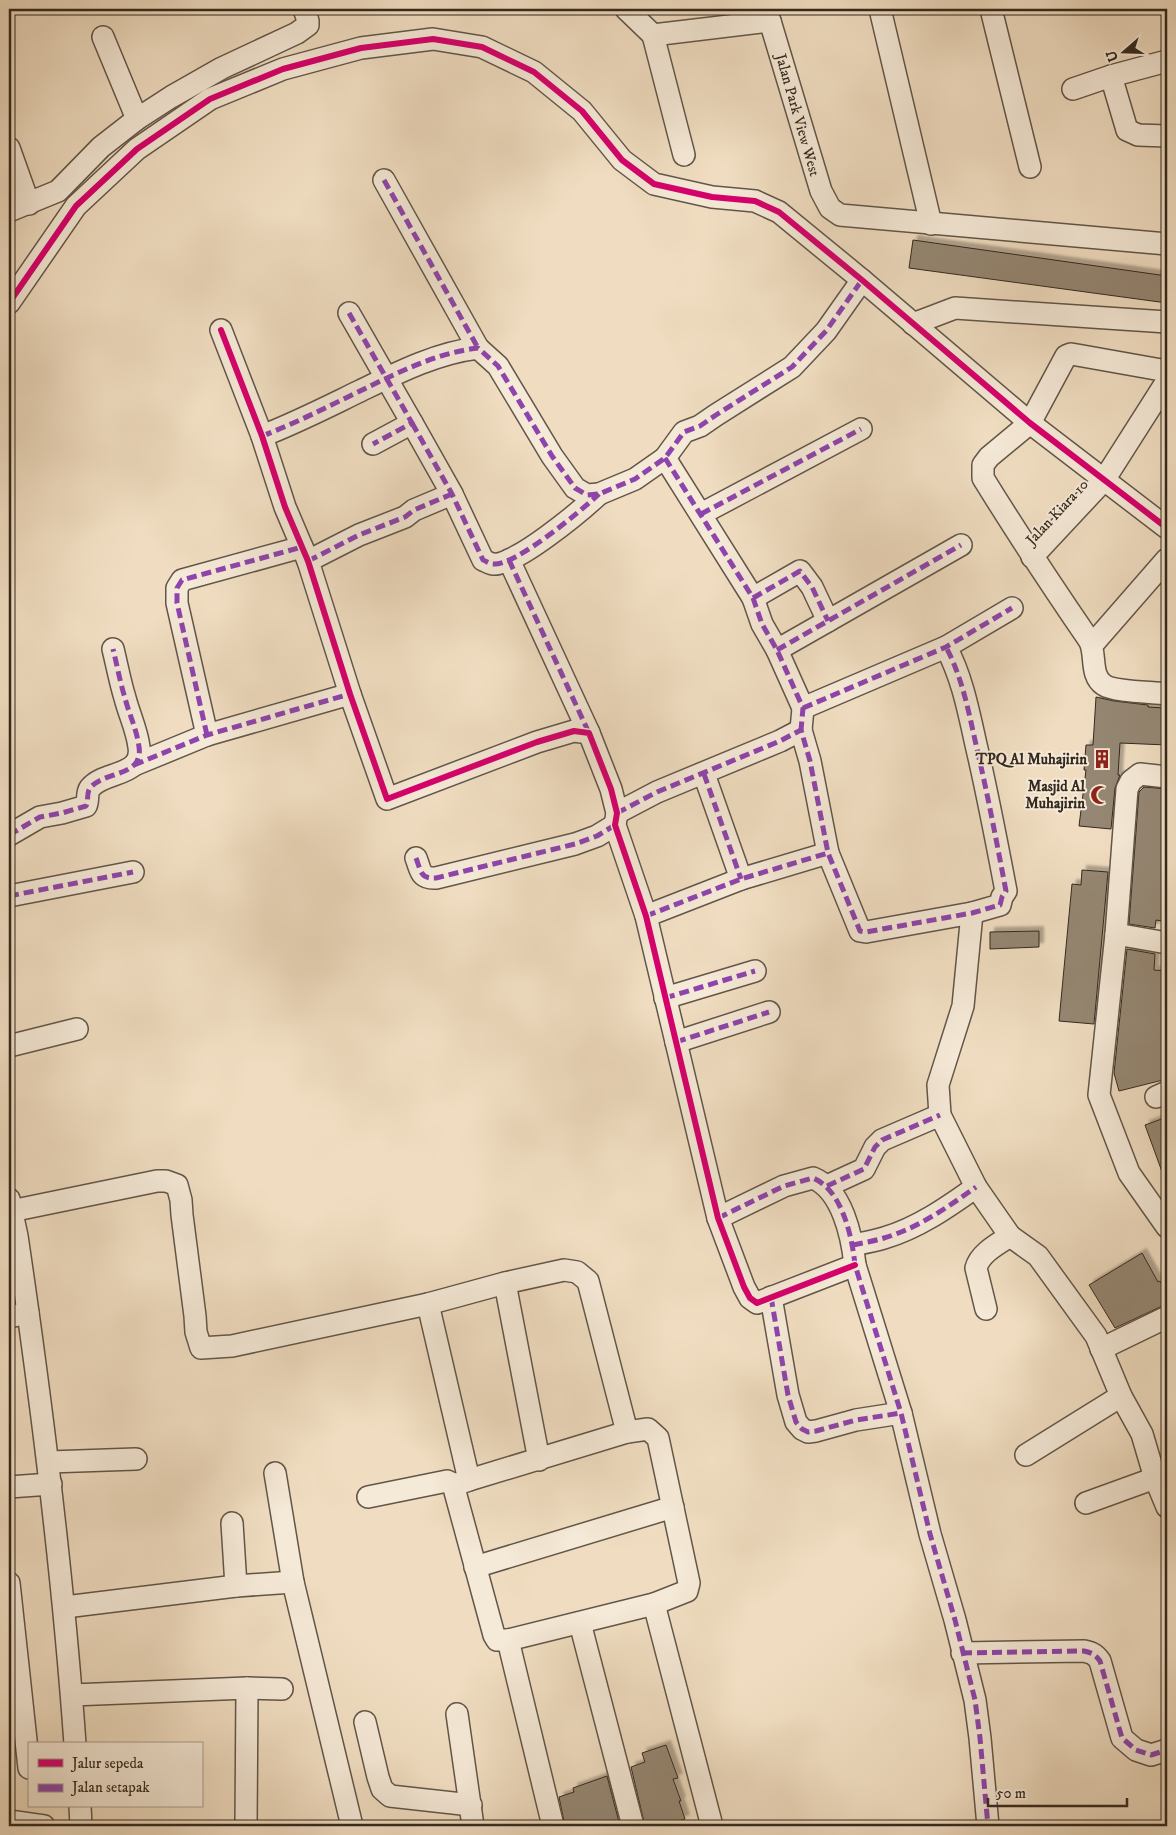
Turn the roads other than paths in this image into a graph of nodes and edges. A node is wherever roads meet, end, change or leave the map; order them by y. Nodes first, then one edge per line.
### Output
1 (304, 9) edge
2 (626, 9) edge
3 (880, 9) edge
4 (991, 9) edge
5 (772, 15) edge
6 (653, 34) junction
7 (103, 37) dead end
8 (1167, 61) edge
9 (1111, 76) junction
10 (1073, 89) dead end
11 (137, 119) junction
12 (1167, 136) edge
13 (9, 148) edge
14 (684, 155) dead end
15 (1030, 167) dead end
16 (384, 180) dead end
17 (29, 204) junction
18 (9, 211) edge
19 (931, 224) junction
20 (1167, 244) edge
21 (862, 280) junction
22 (9, 303) edge
23 (349, 313) dead end
24 (1167, 322) edge
25 (913, 324) junction
26 (221, 330) dead end
27 (478, 348) junction
28 (1167, 370) edge
29 (386, 378) junction
30 (1167, 381) edge
31 (412, 423) junction
32 (1030, 424) junction
33 (861, 429) dead end
34 (262, 436) junction
35 (373, 444) dead end
36 (665, 458) junction
37 (1104, 480) junction
38 (452, 494) junction
39 (598, 494) junction
40 (701, 514) junction
41 (1167, 528) edge
42 (961, 545) dead end
43 (305, 554) junction
44 (1032, 557) junction
45 (1167, 559) edge
46 (509, 560) junction
47 (753, 598) junction
48 (1012, 608) dead end
49 (828, 621) junction
50 (1092, 645) junction
51 (946, 647) junction
52 (113, 649) dead end
53 (777, 650) junction
54 (350, 694) junction
55 (1167, 694) edge
56 (803, 708) junction
57 (802, 730) junction
58 (589, 733) junction
59 (207, 735) junction
60 (134, 765) junction
61 (704, 774) junction
62 (1167, 777) edge
63 (616, 819) junction
64 (9, 835) edge
65 (828, 853) junction
66 (416, 858) dead end
67 (133, 872) dead end
68 (741, 879) junction
69 (9, 896) edge
70 (972, 914) junction
71 (646, 916) junction
72 (1116, 934) junction
73 (1167, 943) edge
74 (756, 972) dead end
75 (665, 998) junction
76 (769, 1012) dead end
77 (76, 1029) dead end
78 (676, 1042) junction
79 (9, 1046) edge
80 (940, 1115) junction
81 (827, 1186) junction
82 (976, 1187) junction
83 (10, 1205) edge
84 (718, 1218) junction
85 (1165, 1219) edge
86 (1010, 1236) junction
87 (854, 1255) junction
88 (505, 1283) junction
89 (771, 1297) junction
90 (428, 1304) junction
91 (986, 1309) dead end
92 (19, 1315) edge
93 (1165, 1318) dead end
94 (1101, 1349) junction
95 (1121, 1396) junction
96 (901, 1412) junction
97 (627, 1432) junction
98 (1026, 1455) dead end
99 (136, 1459) dead end
100 (539, 1460) junction
101 (49, 1462) junction
102 (275, 1473) dead end
103 (1155, 1478) junction
104 (462, 1483) junction
105 (51, 1484) junction
106 (9, 1487) edge
107 (368, 1497) dead end
108 (1086, 1503) dead end
109 (673, 1507) junction
110 (1167, 1507) edge
111 (232, 1523) dead end
112 (474, 1567) junction
113 (293, 1582) junction
114 (9, 1583) edge
115 (236, 1586) junction
116 (654, 1604) junction
117 (65, 1607) junction
118 (580, 1623) junction
119 (508, 1640) junction
120 (962, 1653) junction
121 (247, 1688) junction
122 (282, 1689) dead end
123 (72, 1695) junction
124 (457, 1714) dead end
125 (364, 1722) dead end
126 (76, 1742) edge
127 (1167, 1750) edge
128 (28, 1759) edge
129 (471, 1805) junction
130 (80, 1808) edge
131 (37, 1819) edge
132 (9, 1821) edge
133 (81, 1826) edge
134 (246, 1826) edge
135 (352, 1826) edge
136 (473, 1826) edge
137 (553, 1826) edge
138 (633, 1826) edge
139 (712, 1826) edge
140 (988, 1826) edge

1 - 11 street
2 - 6 street
3 - 19 street
4 - 15 street
5 - 6 street
5 - 19 street, Jalan Park View West
6 - 14 street
7 - 11 street
8 - 9 street
9 - 10 street
9 - 12 street
11 - 17 street
13 - 17 street
16 - 27 street
17 - 18 street
19 - 20 street
21 - 22 street
21 - 25 street
21 - 36 street
23 - 29 street
24 - 25 street
25 - 32 street
26 - 34 street
27 - 29 street
27 - 39 street
28 - 32 street, Jalan Kiara 10
29 - 31 street
29 - 34 street
30 - 37 street, Jalan Kiara 10
31 - 35 street
31 - 38 street
32 - 37 street
32 - 44 street, Jalan Kiara 10
33 - 40 street
34 - 43 street
36 - 39 street
36 - 40 street
37 - 41 street
37 - 44 street, Jalan Kiara 10
38 - 43 street
38 - 46 street
39 - 46 street
40 - 47 street
42 - 49 street
43 - 54 street
43 - 59 street
44 - 50 street, Jalan Kiara 10
45 - 50 street
46 - 58 street
47 - 49 street
47 - 53 street
48 - 51 street
49 - 53 street
50 - 55 street, Jalan Kiara 10
51 - 56 street
51 - 70 street
52 - 60 street
53 - 56 street
54 - 58 street
54 - 59 street
56 - 57 street
57 - 61 street
57 - 65 street
58 - 63 street
59 - 60 street
60 - 64 street
61 - 63 street
61 - 68 street
62 - 72 street
63 - 66 street
63 - 71 street
65 - 68 street
65 - 70 street
67 - 69 street
68 - 71 street
70 - 80 street
71 - 75 street
72 - 73 street
72 - 85 street
74 - 75 street
75 - 78 street
76 - 78 street
77 - 79 street
78 - 84 street
80 - 81 street
80 - 82 street
81 - 84 street
81 - 87 street
82 - 86 street
82 - 87 street
83 - 90 street
83 - 92 street
84 - 89 street
86 - 91 street
86 - 94 street
87 - 89 street
87 - 96 street
88 - 90 street
88 - 97 street
88 - 100 street
89 - 96 street
90 - 104 street
92 - 101 street
93 - 94 street
94 - 95 street
95 - 98 street
95 - 103 street
96 - 120 street
97 - 100 street
97 - 109 street
99 - 101 street
100 - 104 street
101 - 105 street
102 - 113 street
103 - 108 street
103 - 110 street
104 - 107 street
104 - 112 street
105 - 106 street
105 - 117 street
109 - 112 street
109 - 116 street
111 - 115 street
112 - 119 street
113 - 115 street
113 - 135 street
114 - 128 street
115 - 117 street
116 - 118 street
116 - 139 street
117 - 123 street
118 - 119 street
118 - 138 street
119 - 137 street
120 - 127 street
120 - 140 street
121 - 122 street
121 - 123 street
121 - 134 street
123 - 126 street
124 - 129 street
125 - 129 street
129 - 136 street
130 - 133 street
131 - 132 street

